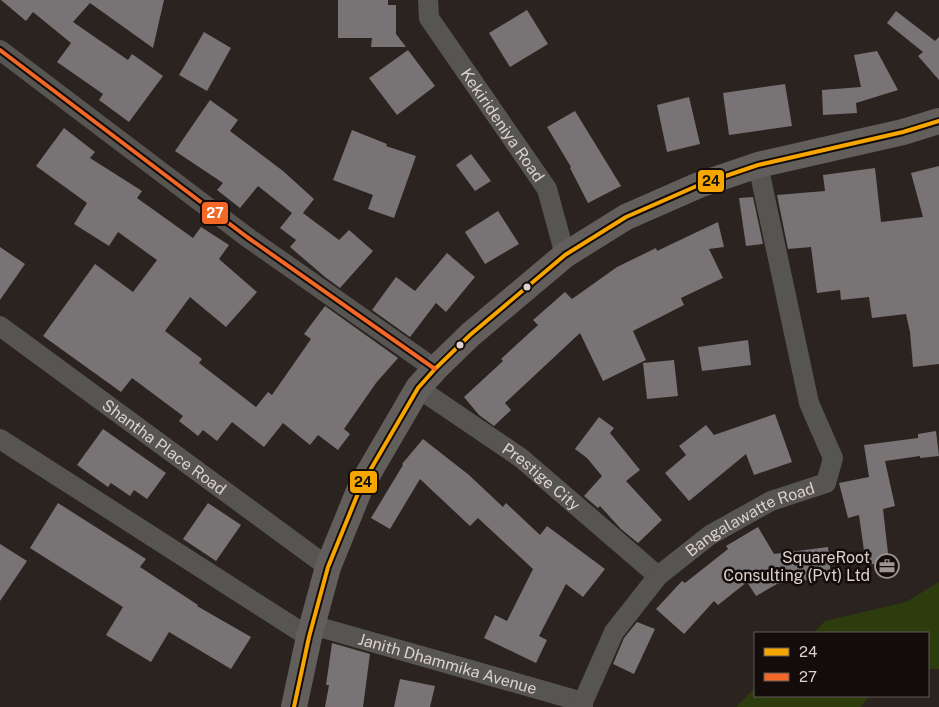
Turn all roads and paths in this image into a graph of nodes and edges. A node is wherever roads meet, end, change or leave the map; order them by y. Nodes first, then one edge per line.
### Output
1 (428, 0) edge
2 (0, 50) edge
3 (939, 121) edge
4 (758, 164) junction
5 (565, 255) junction
6 (0, 326) edge
7 (436, 368) junction
8 (418, 388) junction
9 (0, 439) edge
10 (328, 567) junction
11 (658, 576) junction
12 (310, 631) junction
13 (583, 705) edge
14 (294, 707) edge

1 - 5 street, Kekirideniya Road
2 - 7 street
3 - 4 main road
4 - 5 main road
4 - 11 street, Bangalawatte Road
5 - 7 main road
6 - 10 street, Shantha Place Road
7 - 8 main road
8 - 10 main road
8 - 11 street, Prestige City
9 - 12 street, Janith Dhammika Avenue
10 - 12 main road
11 - 13 street, Bangalawatte Road
12 - 13 street, Janith Dhammika Avenue
12 - 14 main road

